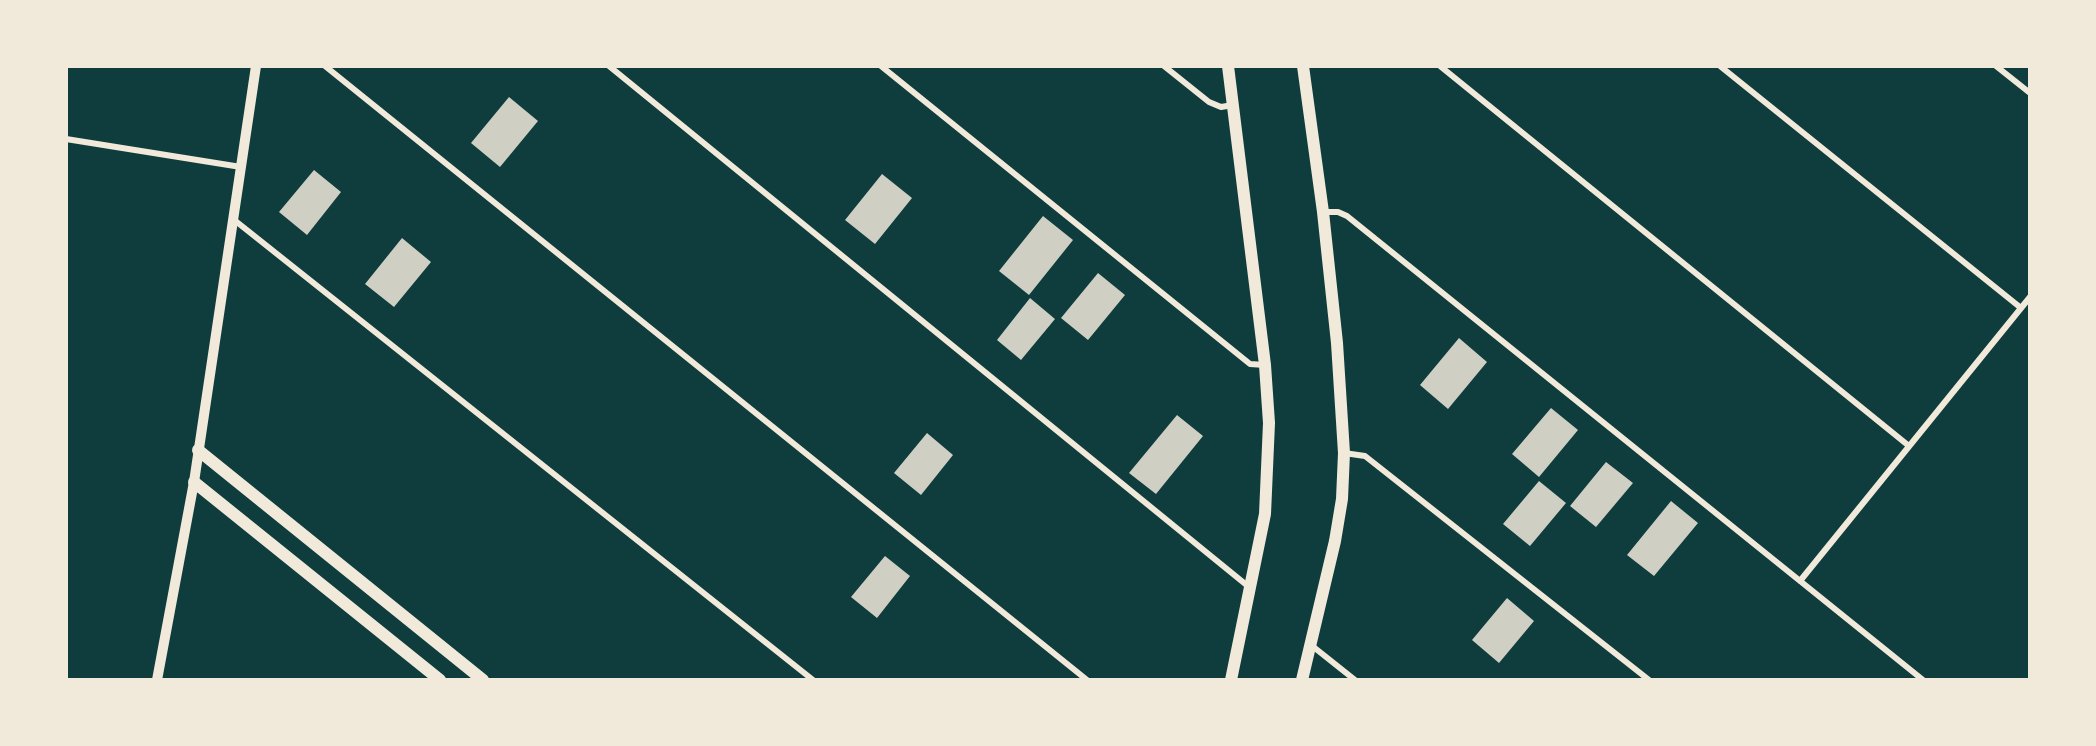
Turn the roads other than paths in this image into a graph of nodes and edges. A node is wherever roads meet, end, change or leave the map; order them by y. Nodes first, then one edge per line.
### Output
1 (256, 66) edge
2 (325, 66) edge
3 (609, 66) edge
4 (881, 66) edge
5 (1164, 66) edge
6 (1228, 66) edge
7 (1303, 66) edge
8 (1440, 66) edge
9 (1720, 66) edge
10 (1996, 66) edge
11 (2030, 93) edge
12 (1233, 105) junction
13 (66, 139) edge
14 (241, 167) junction
15 (1323, 212) junction
16 (233, 219) junction
17 (2030, 297) edge
18 (2020, 308) junction
19 (1265, 365) junction
20 (1909, 446) junction
21 (198, 450) junction
22 (1344, 453) junction
23 (194, 482) junction
24 (1800, 581) junction
25 (1250, 587) junction
26 (1311, 645) junction
27 (157, 680) edge
28 (440, 680) edge
29 (483, 680) edge
30 (813, 680) edge
31 (1087, 680) edge
32 (1231, 680) edge
33 (1302, 680) edge
34 (1355, 680) edge
35 (1649, 680) edge
36 (1923, 680) edge

1 - 14 street
2 - 31 street
3 - 25 street
4 - 19 street
5 - 12 street
6 - 12 main road
7 - 15 main road
8 - 20 street
9 - 18 street
10 - 11 street
12 - 19 main road
13 - 14 street
14 - 16 street
15 - 22 main road
15 - 24 street
16 - 21 street
16 - 30 street
17 - 18 street
18 - 20 street
19 - 25 main road
20 - 24 street
21 - 23 street
21 - 29 main road
22 - 26 main road
22 - 35 street
23 - 27 street
23 - 28 main road
24 - 36 street
25 - 32 main road
26 - 33 main road
26 - 34 street

